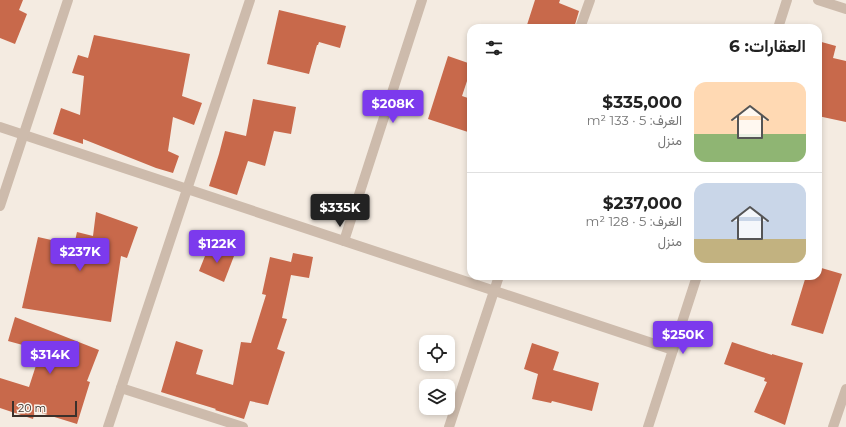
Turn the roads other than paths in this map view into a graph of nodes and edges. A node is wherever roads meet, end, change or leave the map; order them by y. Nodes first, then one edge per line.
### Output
1 (68, 0) edge
2 (250, 0) edge
3 (422, 0) edge
4 (590, 0) edge
5 (787, 0) edge
6 (818, 0) edge
7 (846, 9) edge
8 (581, 24) edge
9 (779, 24) edge
10 (0, 127) edge
11 (24, 135) junction
12 (187, 189) junction
13 (0, 206) edge
14 (344, 241) junction
15 (498, 280) edge
16 (696, 280) edge
17 (494, 291) junction
18 (673, 350) junction
19 (121, 388) junction
20 (846, 389) edge
21 (108, 427) edge
22 (243, 427) edge
23 (449, 427) edge
24 (648, 427) edge
25 (833, 427) edge

1 - 11 street
2 - 12 street
3 - 14 street
4 - 8 street
5 - 9 street
6 - 7 street
10 - 11 street
11 - 12 street
11 - 13 street
12 - 14 street
12 - 19 street
14 - 17 street
15 - 17 street
16 - 18 street
17 - 18 street
17 - 23 street
18 - 24 street
19 - 21 street
19 - 22 street
20 - 25 street

